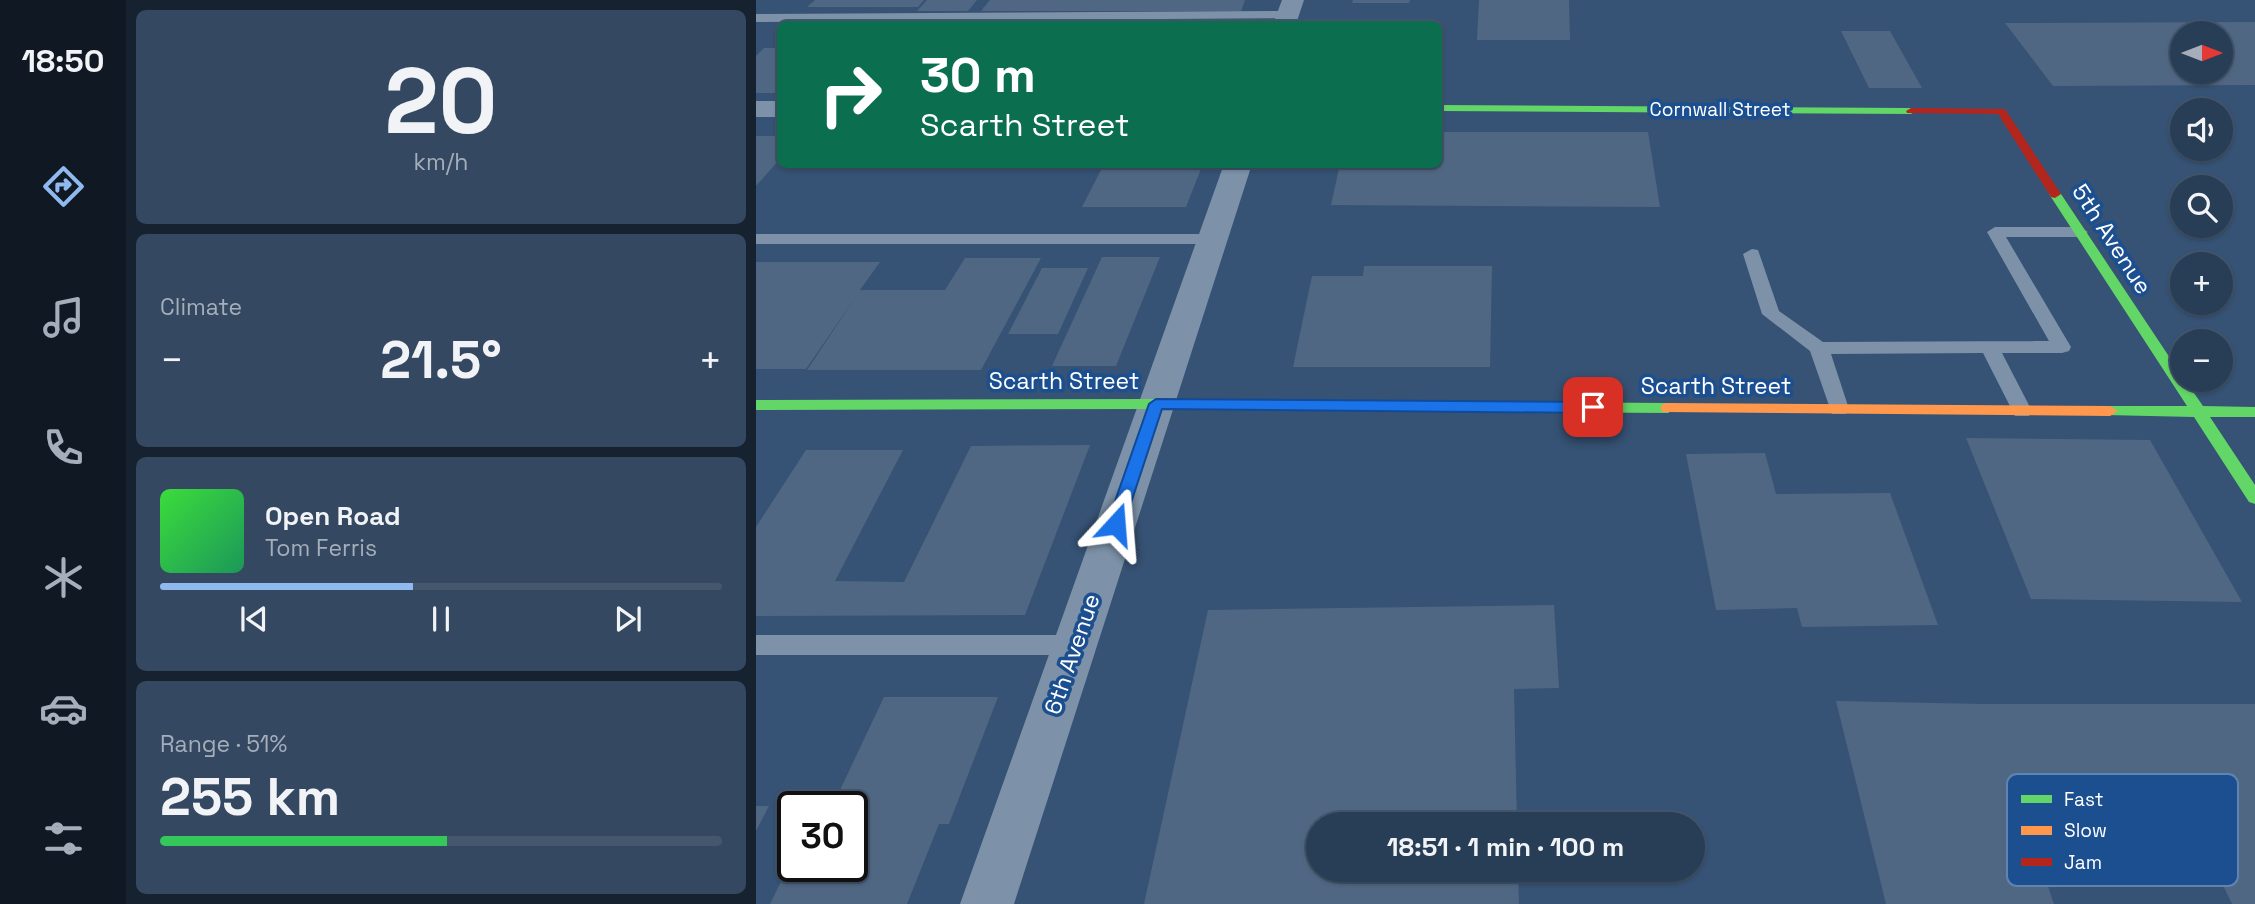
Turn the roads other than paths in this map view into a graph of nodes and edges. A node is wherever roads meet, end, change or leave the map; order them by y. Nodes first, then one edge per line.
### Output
1 (1289, 13) edge
2 (756, 18) edge
3 (1442, 108) edge
4 (756, 109) edge
5 (777, 109) edge
6 (2001, 111) joint
7 (1237, 168) edge
8 (2080, 232) junction
9 (756, 239) edge
10 (1212, 239) junction
11 (1752, 254) dead end
12 (1989, 347) junction
13 (1819, 348) junction
14 (1156, 404) junction
15 (756, 405) edge
16 (1839, 409) junction
17 (2022, 411) junction
18 (2200, 412) junction
19 (2255, 412) edge
20 (2255, 498) edge
21 (756, 645) edge
22 (1075, 645) junction
23 (987, 904) edge

1 - 2 lane
3 - 6 street, Cornwall Street
4 - 5 street
6 - 8 street, 5th Avenue
7 - 10 street, 6th Avenue
8 - 12 lane
8 - 18 street, 5th Avenue
9 - 10 lane
10 - 14 street, 6th Avenue
11 - 13 lane
12 - 13 lane
12 - 17 lane
13 - 16 lane
14 - 15 street, Scarth Street
14 - 16 street, Scarth Street
14 - 22 street, 6th Avenue
16 - 17 street, Scarth Street
17 - 18 street, Scarth Street
18 - 19 street, Scarth Street
18 - 20 street, 5th Avenue
21 - 22 lane
22 - 23 street, 6th Avenue

